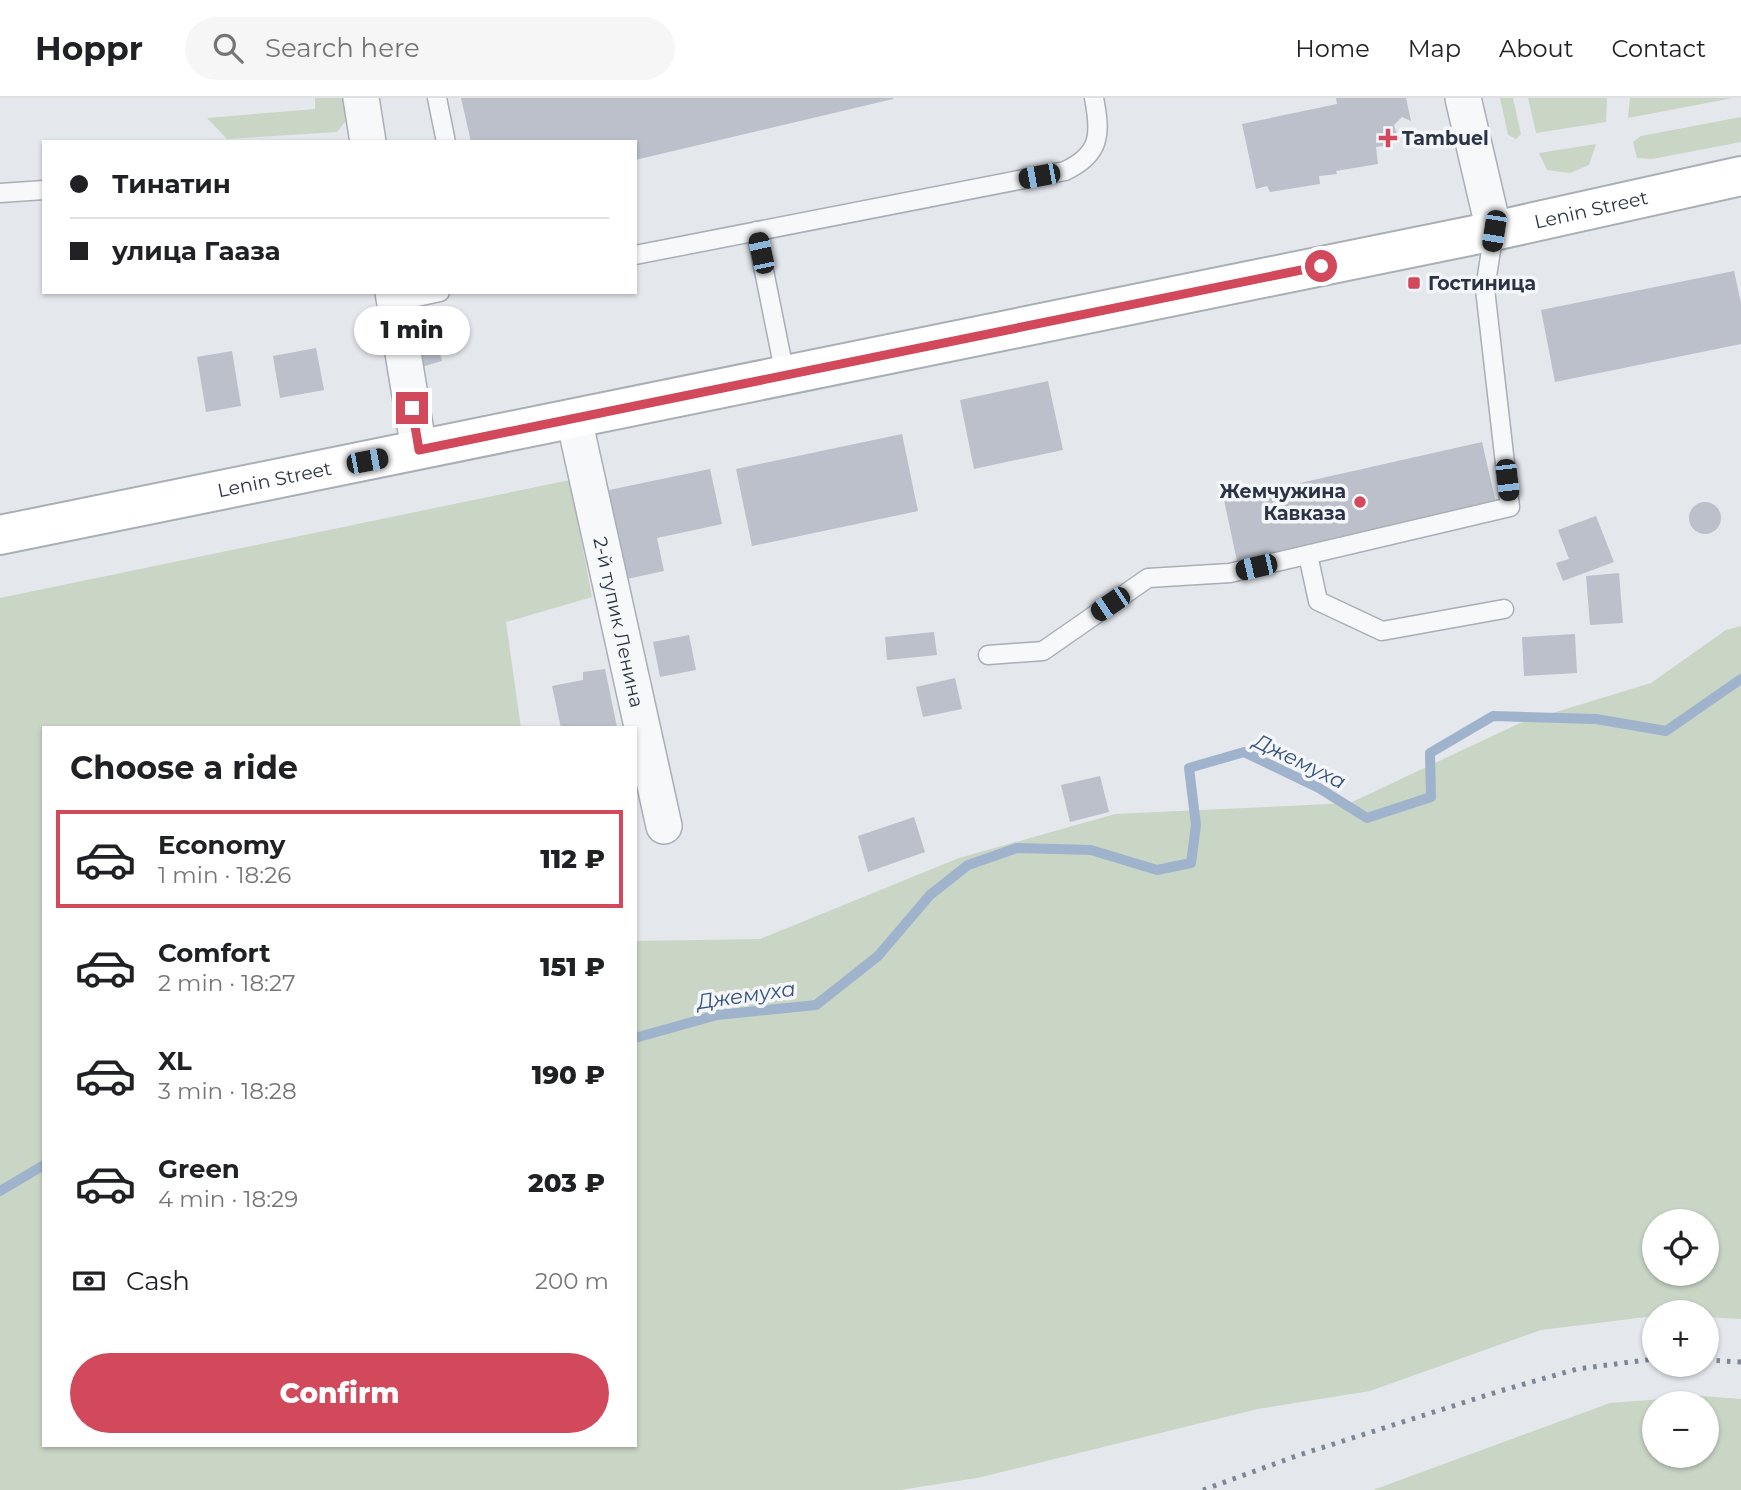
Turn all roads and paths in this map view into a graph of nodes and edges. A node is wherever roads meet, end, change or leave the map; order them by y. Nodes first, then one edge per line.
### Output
1 (361, 98) edge
2 (437, 98) edge
3 (1094, 98) edge
4 (1464, 98) edge
5 (362, 140) edge
6 (446, 140) edge
7 (1741, 176) edge
8 (42, 190) edge
9 (0, 193) edge
10 (756, 231) junction
11 (1494, 231) junction
12 (637, 255) edge
13 (422, 294) edge
14 (394, 297) edge
15 (785, 375) junction
16 (574, 419) junction
17 (419, 450) junction
18 (0, 535) edge
19 (1308, 555) junction
20 (1504, 609) dead end
21 (988, 655) dead end
22 (664, 826) dead end

1 - 5 street
2 - 6 lane
3 - 10 lane
4 - 11 street
7 - 11 main road, Lenin Street
8 - 9 lane
10 - 12 lane
10 - 15 lane
11 - 15 main road, Lenin Street
11 - 19 lane
13 - 14 lane
14 - 17 street
15 - 16 main road, Lenin Street
16 - 17 main road, Lenin Street
16 - 22 street, 2-й тупик Ленина
17 - 18 main road, Lenin Street
19 - 20 lane
19 - 21 lane

